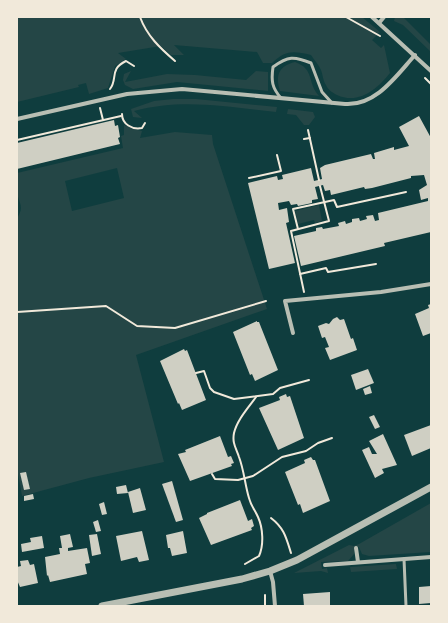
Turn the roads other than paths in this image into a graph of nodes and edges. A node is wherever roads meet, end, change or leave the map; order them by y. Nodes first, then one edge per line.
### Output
1 (372, 17) edge
2 (384, 17) edge
3 (379, 23) junction
4 (415, 55) junction
5 (431, 71) edge
6 (281, 98) junction
7 (332, 103) junction
8 (17, 120) edge
9 (431, 284) edge
10 (293, 333) dead end
11 (431, 487) edge
12 (356, 548) dead end
13 (431, 557) edge
14 (404, 559) junction
15 (358, 562) junction
16 (325, 565) dead end
17 (270, 571) junction
18 (102, 606) edge
19 (274, 606) edge
20 (406, 606) edge

1 - 3 street
2 - 3 street
3 - 4 street
4 - 5 street
4 - 7 street
6 - 7 street
6 - 7 lane
6 - 8 street
9 - 10 street
11 - 17 street
12 - 15 street
13 - 14 street
14 - 15 street
14 - 20 lane
15 - 16 street
17 - 18 street
17 - 19 street

